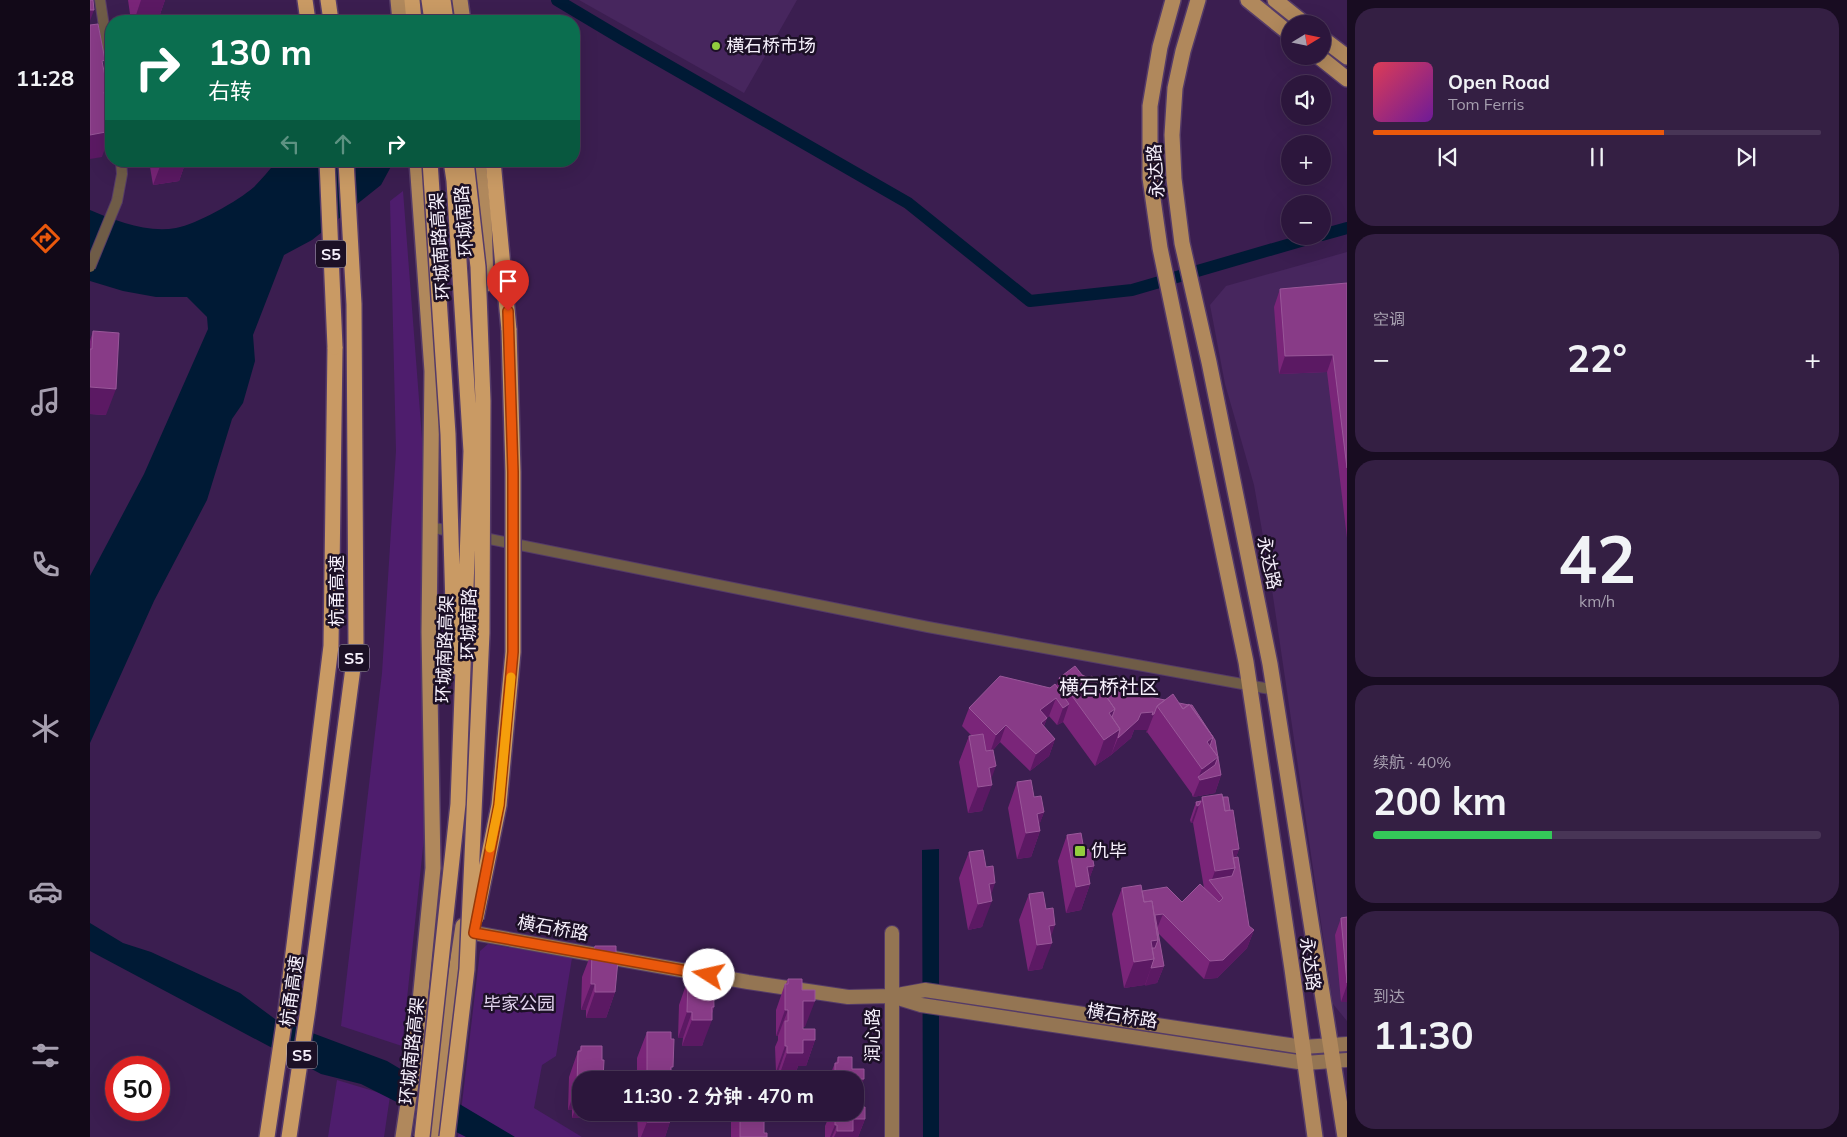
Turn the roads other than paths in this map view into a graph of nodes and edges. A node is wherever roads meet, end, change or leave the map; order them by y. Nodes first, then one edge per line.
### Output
1 (100, 0) edge
2 (305, 0) edge
3 (328, 0) edge
4 (398, 0) edge
5 (412, 0) edge
6 (429, 0) edge
7 (443, 0) edge
8 (460, 0) edge
9 (1172, 0) edge
10 (1198, 0) edge
11 (1248, 0) edge
12 (1274, 0) edge
13 (307, 15) edge
14 (329, 15) edge
15 (399, 15) edge
16 (413, 15) edge
17 (431, 15) edge
18 (445, 15) edge
19 (463, 15) edge
20 (1293, 15) edge
21 (1281, 27) edge
22 (105, 33) edge
23 (1331, 45) edge
24 (1347, 57) edge
25 (1329, 65) edge
26 (1347, 80) edge
27 (121, 167) edge
28 (326, 167) edge
29 (346, 167) edge
30 (417, 167) edge
31 (430, 167) edge
32 (453, 167) edge
33 (467, 167) edge
34 (479, 167) edge
35 (494, 167) edge
36 (90, 267) edge
37 (430, 527) junction
38 (489, 539) junction
39 (1250, 685) junction
40 (1275, 690) junction
41 (458, 804) junction
42 (474, 933) junction
43 (892, 933) dead end
44 (466, 969) junction
45 (892, 996) junction
46 (1339, 1044) edge
47 (1303, 1047) junction
48 (1341, 1060) edge
49 (1306, 1063) junction
50 (404, 1132) edge
51 (434, 1135) edge
52 (268, 1137) edge
53 (289, 1137) edge
54 (892, 1137) edge
55 (1315, 1137) edge
56 (1345, 1137) edge

1 - 22 street
2 - 13 highway
3 - 14 highway
4 - 15 main road
5 - 16 highway
6 - 17 highway
7 - 18 highway
8 - 19 main road
9 - 39 main road, 永达路
10 - 40 main road, 永达路
11 - 21 main road
12 - 20 main road
23 - 24 main road
25 - 26 main road
27 - 36 street, bridge
28 - 52 highway, 杭甬高速 / S5, bridge
29 - 53 highway, 杭甬高速 / S5
30 - 37 main road
31 - 41 highway, bridge
32 - 41 highway, 环城南路高架, bridge
33 - 44 highway, 环城南路高架, bridge
34 - 38 main road, 环城南路
35 - 42 highway, bridge
37 - 38 street
37 - 50 main road
38 - 39 street
38 - 51 main road, 环城南路
39 - 40 street
39 - 47 main road, 永达路
40 - 46 main road, 永达路
41 - 51 highway, 环城南路高架, bridge
42 - 44 highway, bridge
42 - 45 main road, 横石桥路
43 - 45 main road, 润心路
44 - 51 highway, 环城南路高架, bridge
45 - 47 main road, 横石桥路
45 - 49 main road, 横石桥路
45 - 54 main road, 润心路
46 - 47 main road, 横石桥路
46 - 48 main road, 永达路
47 - 49 main road, 永达路
48 - 49 main road, 横石桥路
48 - 56 main road, 永达路
49 - 55 main road, 永达路

